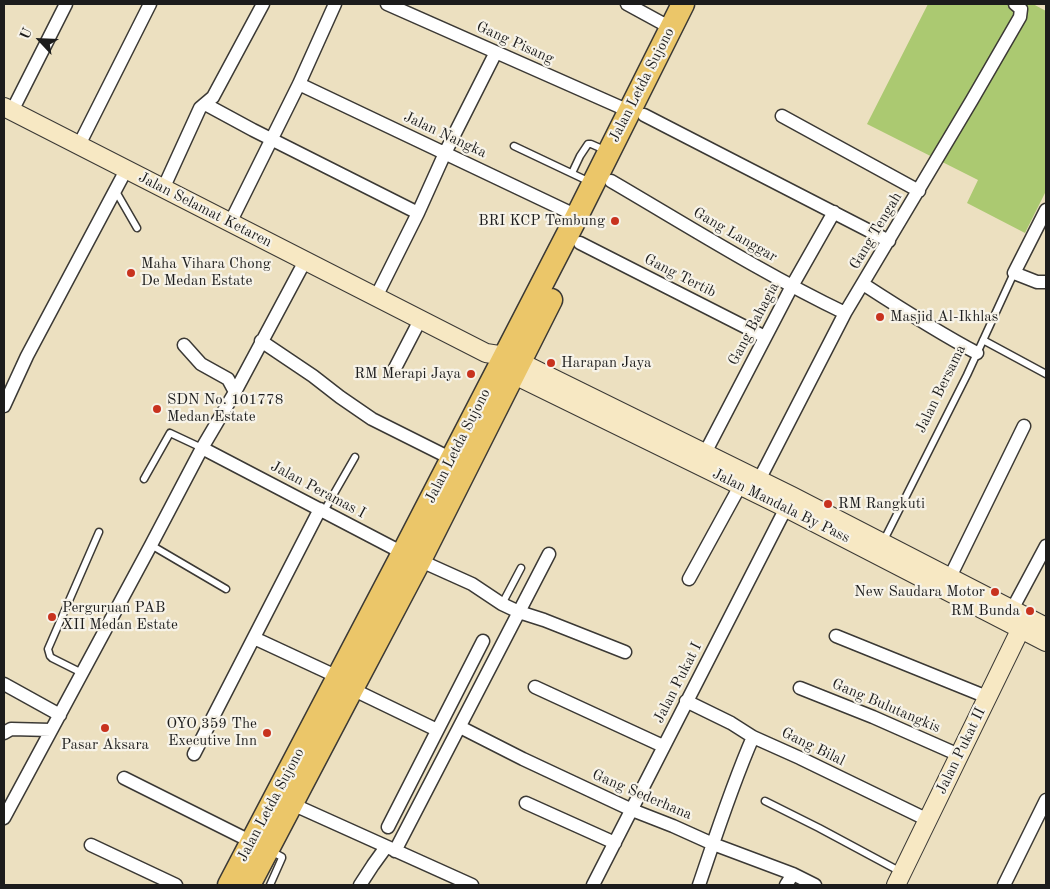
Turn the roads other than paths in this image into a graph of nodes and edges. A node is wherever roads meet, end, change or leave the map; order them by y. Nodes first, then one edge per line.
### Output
1 (66, 4) edge
2 (150, 4) edge
3 (263, 4) edge
4 (335, 4) edge
5 (387, 4) edge
6 (627, 4) edge
7 (683, 4) edge
8 (700, 4) edge
9 (1020, 5) edge
10 (671, 28) junction
11 (496, 52) junction
12 (299, 84) junction
13 (205, 104) junction
14 (8, 109) edge
15 (637, 113) junction
16 (782, 116) dead end
17 (272, 139) junction
18 (79, 145) junction
19 (514, 146) dead end
20 (609, 152) junction
21 (445, 153) junction
22 (126, 170) junction
23 (572, 173) junction
24 (602, 182) junction
25 (163, 189) junction
26 (919, 191) junction
27 (115, 192) junction
28 (1046, 210) edge
29 (418, 212) junction
30 (834, 212) junction
31 (577, 216) junction
32 (230, 223) junction
33 (137, 228) dead end
34 (889, 241) junction
35 (580, 243) junction
36 (304, 260) junction
37 (1014, 273) junction
38 (1046, 282) edge
39 (863, 284) junction
40 (792, 286) junction
41 (376, 297) junction
42 (845, 313) junction
43 (420, 320) junction
44 (765, 337) junction
45 (983, 340) junction
46 (261, 342) junction
47 (184, 345) dead end
48 (977, 353) junction
49 (504, 362) junction
50 (393, 372) dead end
51 (1046, 374) edge
52 (235, 392) junction
53 (4, 406) edge
54 (1024, 426) dead end
55 (202, 448) junction
56 (705, 453) junction
57 (355, 457) dead end
58 (452, 458) junction
59 (144, 479) dead end
60 (759, 480) junction
61 (740, 486) junction
62 (789, 502) junction
63 (322, 510) junction
64 (99, 532) dead end
65 (151, 545) junction
66 (1046, 546) edge
67 (879, 548) junction
68 (549, 554) dead end
69 (412, 556) junction
70 (521, 568) dead end
71 (950, 576) junction
72 (689, 579) dead end
73 (226, 589) dead end
74 (502, 604) junction
75 (519, 612) junction
76 (1016, 619) junction
77 (1046, 627) edge
78 (836, 636) dead end
79 (254, 638) junction
80 (483, 641) dead end
81 (1046, 642) edge
82 (625, 652) dead end
83 (82, 673) junction
84 (345, 683) junction
85 (4, 684) edge
86 (535, 687) dead end
87 (800, 688) dead end
88 (987, 697) junction
89 (686, 701) junction
90 (60, 715) junction
91 (460, 727) junction
92 (51, 730) junction
93 (437, 730) junction
94 (4, 733) edge
95 (754, 737) junction
96 (663, 746) junction
97 (194, 754) dead end
98 (959, 756) junction
99 (124, 778) dead end
100 (1046, 800) edge
101 (8, 801) edge
102 (764, 801) dead end
103 (526, 803) dead end
104 (292, 804) junction
105 (632, 810) junction
106 (4, 818) edge
107 (928, 820) junction
108 (388, 827) dead end
109 (615, 843) junction
110 (713, 844) junction
111 (91, 845) dead end
112 (260, 845) junction
113 (391, 849) junction
114 (899, 879) edge
115 (790, 880) edge
116 (249, 882) edge
117 (176, 885) edge
118 (360, 885) edge
119 (472, 885) edge
120 (593, 885) edge
121 (699, 885) edge
122 (815, 885) edge
123 (1004, 885) edge

1 - 14 street
2 - 18 street
3 - 13 street
4 - 12 street
5 - 11 street, Gang Pisang
6 - 10 street
7 - 10 highway, Jalan Letda Sujono
8 - 15 highway, Jalan Letda Sujono
9 - 26 street, Gang Tengah
10 - 15 highway, Jalan Letda Sujono
11 - 15 street, Gang Pisang
11 - 21 street
12 - 17 street
12 - 21 street, Jalan Nangka
13 - 17 street
13 - 25 street
14 - 18 street, Jalan Selamat Ketaren
15 - 20 highway, Jalan Letda Sujono
15 - 24 highway, Jalan Letda Sujono
15 - 30 street, Gang Pisang
16 - 26 street
17 - 29 street
17 - 32 street
18 - 22 street, Jalan Selamat Ketaren
19 - 23 lane
20 - 23 lane
20 - 24 highway, Jalan Letda Sujono
21 - 29 street
21 - 31 street, Jalan Nangka
22 - 25 street, Jalan Selamat Ketaren
22 - 27 street
23 - 24 lane
24 - 31 highway, Jalan Letda Sujono
24 - 35 highway, Jalan Letda Sujono
24 - 40 street, Gang Langgar
25 - 32 street, Jalan Selamat Ketaren
26 - 34 street, Gang Tengah
27 - 33 lane
27 - 53 street
28 - 37 street, Jalan Bersama
29 - 41 street
30 - 34 street, Gang Pisang
30 - 40 street, Gang Bahagia
31 - 49 highway, Jalan Letda Sujono
32 - 36 street, Jalan Selamat Ketaren
34 - 39 street, Gang Tengah
35 - 44 street, Gang Tertib
35 - 49 highway, Jalan Letda Sujono
36 - 41 street, Jalan Selamat Ketaren
36 - 46 street
37 - 38 street
37 - 45 lane, Jalan Bersama
39 - 42 street, Gang Tengah
39 - 48 street
40 - 42 street, Gang Langgar
40 - 44 street, Gang Bahagia
41 - 43 street, Jalan Selamat Ketaren
42 - 60 street, Gang Tengah
43 - 49 street, Jalan Selamat Ketaren
43 - 50 street
44 - 56 street, Gang Bahagia
45 - 48 lane, Jalan Bersama
45 - 51 lane
46 - 52 street
46 - 58 street
47 - 52 street
48 - 67 lane, Jalan Bersama
49 - 56 street, Jalan Mandala By Pass
49 - 58 highway, Jalan Letda Sujono
49 - 61 street, Jalan Mandala By Pass
49 - 69 highway, Jalan Letda Sujono
52 - 55 street
54 - 71 street
55 - 59 lane
55 - 63 street, Jalan Peramas I
55 - 65 street
56 - 60 street, Jalan Mandala By Pass
57 - 63 lane
58 - 69 highway, Jalan Letda Sujono
60 - 62 street, Jalan Mandala By Pass
61 - 62 street, Jalan Mandala By Pass
61 - 72 street
62 - 67 street, Jalan Mandala By Pass
62 - 89 street, Jalan Pukat I
63 - 69 street, Jalan Peramas I
63 - 79 street
64 - 83 lane
65 - 73 lane
65 - 83 street
66 - 76 street
67 - 71 street, Jalan Mandala By Pass
67 - 76 street, Jalan Mandala By Pass
68 - 75 street
69 - 74 street, Jalan Peramas I
69 - 84 highway, Jalan Letda Sujono
70 - 74 lane
71 - 76 street, Jalan Mandala By Pass
74 - 75 street, Jalan Peramas I
75 - 82 street, Jalan Peramas I
75 - 91 street
76 - 77 street, Jalan Mandala By Pass
76 - 81 street, Jalan Mandala By Pass
76 - 88 street, Jalan Pukat II
78 - 88 street
79 - 84 street
79 - 97 street
80 - 93 street
83 - 90 street
84 - 93 street
84 - 104 highway, Jalan Letda Sujono
84 - 112 highway, Jalan Letda Sujono
85 - 90 street
86 - 96 street
87 - 98 street, Gang Bulutangkis
88 - 98 street, Jalan Pukat II
89 - 95 street, Gang Bilal
89 - 96 street, Jalan Pukat I
90 - 92 street
91 - 105 street, Gang Sederhana
91 - 113 street
92 - 94 street
92 - 101 street
93 - 108 street
95 - 107 street, Gang Bilal
95 - 110 street
96 - 105 street, Jalan Pukat I
98 - 107 street, Jalan Pukat II
99 - 112 street
100 - 123 street
101 - 106 street
102 - 114 lane
103 - 109 street
104 - 112 highway, Jalan Letda Sujono
104 - 113 street
105 - 109 street, Jalan Pukat I
105 - 110 street, Gang Sederhana
107 - 114 street, Jalan Pukat II
109 - 120 street, Jalan Pukat I
110 - 115 street, Gang Sederhana
110 - 121 street
111 - 117 street
112 - 116 highway, Jalan Letda Sujono
113 - 118 street
113 - 119 street
115 - 122 street, Gang Sederhana

